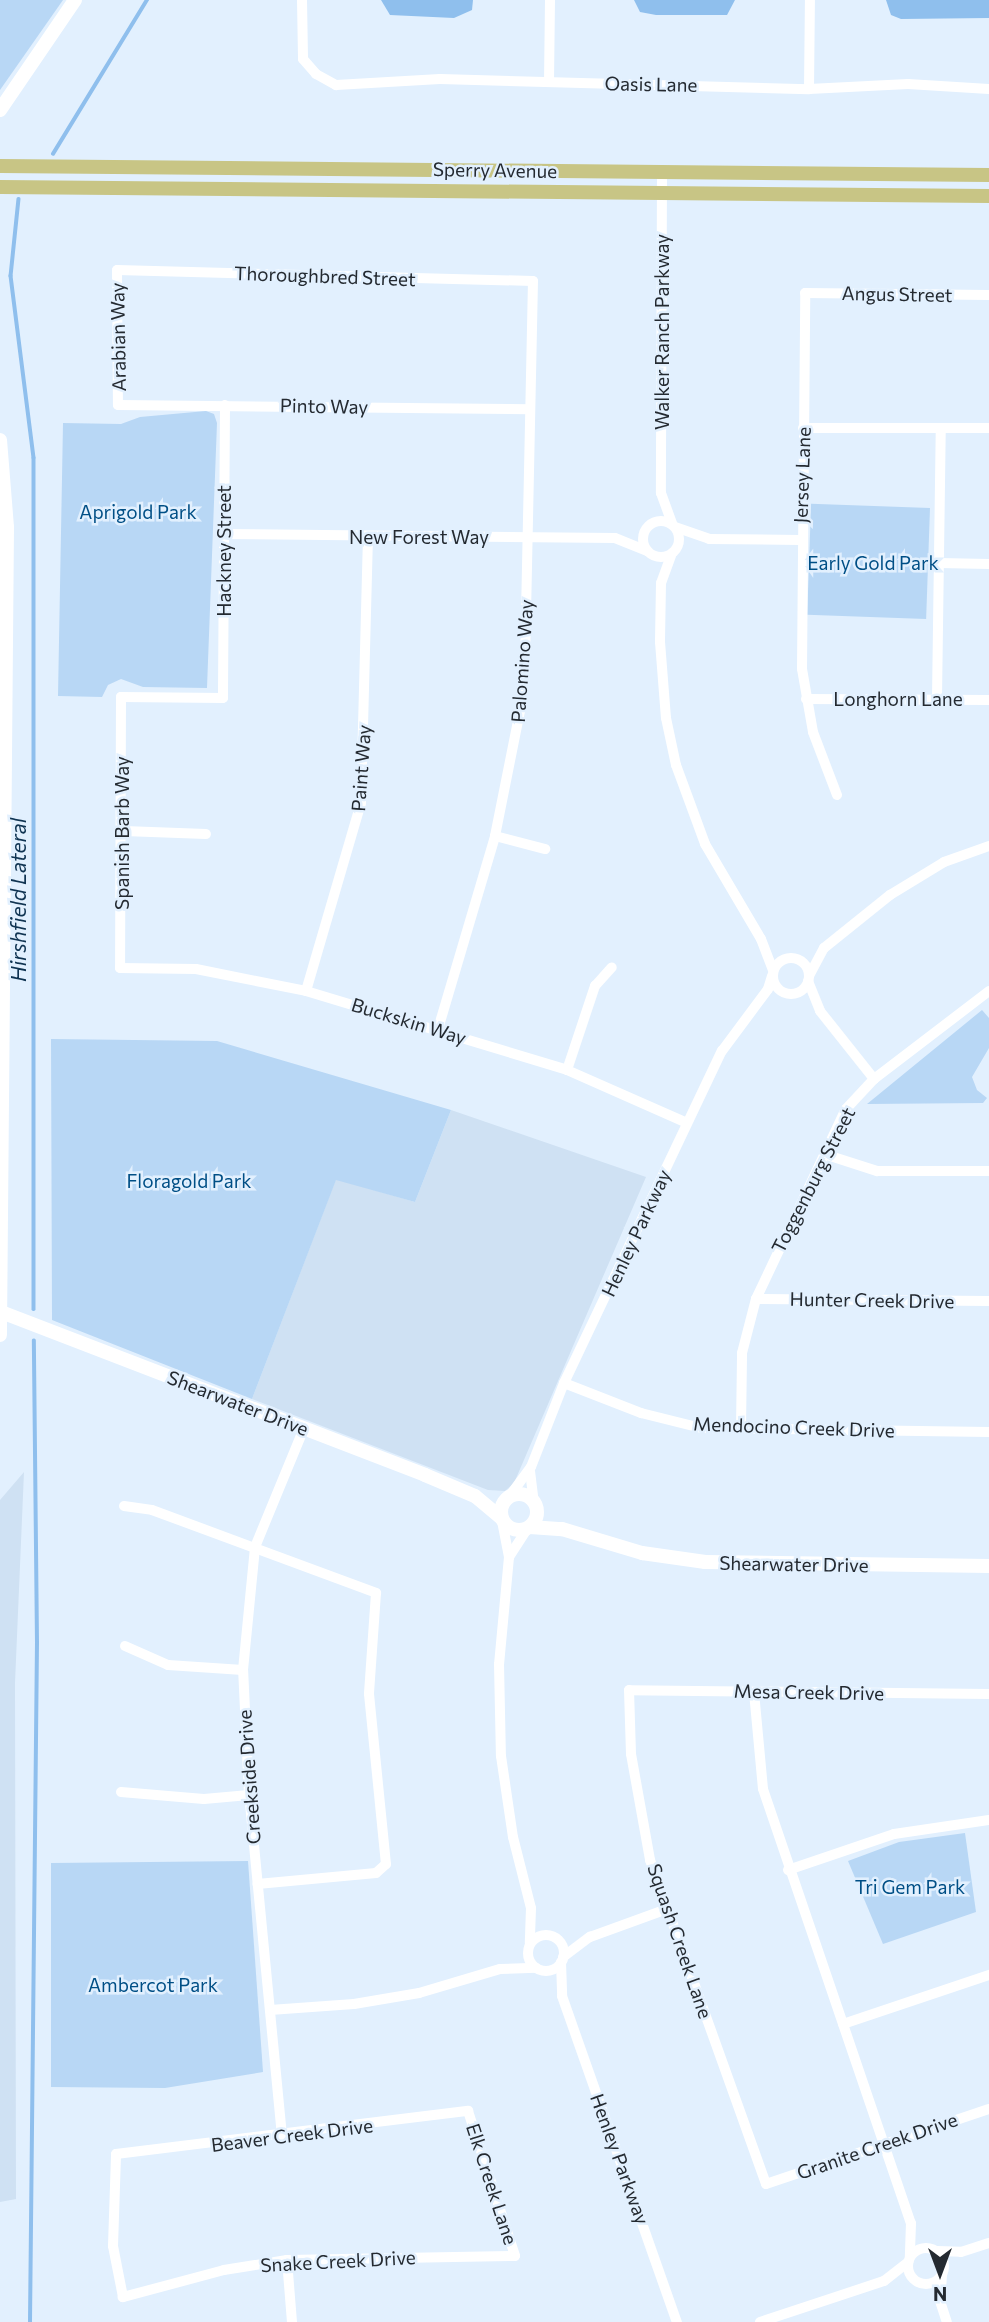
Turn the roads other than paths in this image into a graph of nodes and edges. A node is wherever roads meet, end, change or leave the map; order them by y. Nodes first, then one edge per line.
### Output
1 (75, 0) edge
2 (302, 0) edge
3 (550, 0) edge
4 (810, 0) edge
5 (550, 82) junction
6 (809, 89) junction
7 (989, 89) edge
8 (0, 110) edge
9 (0, 166) edge
10 (662, 172) junction
11 (989, 175) edge
12 (0, 187) edge
13 (663, 193) junction
14 (989, 196) edge
15 (117, 270) joint
16 (533, 281) joint
17 (805, 293) joint
18 (989, 295) edge
19 (118, 405) joint
20 (225, 405) junction
21 (530, 409) junction
22 (803, 428) junction
23 (941, 428) junction
24 (989, 428) edge
25 (0, 440) edge
26 (661, 493) junction
27 (673, 526) junction
28 (4, 527) edge
29 (648, 527) junction
30 (224, 534) junction
31 (368, 537) junction
32 (528, 537) junction
33 (615, 538) junction
34 (709, 539) junction
35 (800, 540) junction
36 (650, 552) junction
37 (673, 552) junction
38 (939, 563) junction
39 (989, 564) edge
40 (661, 583) junction
41 (3, 654) edge
42 (121, 697) joint
43 (937, 698) junction
44 (806, 699) junction
45 (989, 700) edge
46 (3, 781) edge
47 (837, 795) dead end
48 (124, 831) junction
49 (206, 834) dead end
50 (495, 835) junction
51 (989, 846) edge
52 (545, 849) dead end
53 (2, 908) edge
54 (761, 939) junction
55 (824, 948) junction
56 (790, 958) junction
57 (612, 967) dead end
58 (120, 968) joint
59 (772, 974) junction
60 (809, 979) junction
61 (306, 991) junction
62 (989, 991) edge
63 (791, 995) junction
64 (754, 1007) junction
65 (820, 1011) junction
66 (438, 1029) junction
67 (567, 1070) junction
68 (874, 1079) junction
69 (687, 1123) junction
70 (824, 1154) junction
71 (1, 1165) edge
72 (989, 1171) edge
73 (756, 1299) junction
74 (989, 1301) edge
75 (0, 1312) edge
76 (0, 1335) edge
77 (564, 1383) junction
78 (303, 1428) junction
79 (741, 1428) junction
80 (989, 1432) edge
81 (531, 1467) junction
82 (475, 1496) junction
83 (508, 1497) junction
84 (534, 1503) junction
85 (124, 1506) dead end
86 (502, 1520) junction
87 (529, 1527) junction
88 (562, 1529) junction
89 (255, 1547) junction
90 (509, 1557) junction
91 (989, 1566) edge
92 (125, 1646) dead end
93 (243, 1670) junction
94 (629, 1690) joint
95 (754, 1692) junction
96 (989, 1694) edge
97 (121, 1792) dead end
98 (250, 1795) junction
99 (989, 1820) edge
100 (788, 1870) junction
101 (258, 1884) junction
102 (531, 1908) junction
103 (667, 1909) junction
104 (553, 1936) junction
105 (590, 1937) junction
106 (529, 1946) junction
107 (562, 1960) junction
108 (500, 1969) junction
109 (539, 1969) junction
110 (989, 1975) edge
111 (562, 1996) junction
112 (270, 2010) junction
113 (843, 2024) junction
114 (989, 2109) edge
115 (468, 2111) joint
116 (282, 2136) junction
117 (883, 2142) junction
118 (766, 2183) joint
119 (911, 2222) junction
120 (989, 2244) edge
121 (935, 2250) junction
122 (969, 2250) junction
123 (515, 2256) joint
124 (288, 2260) junction
125 (909, 2260) junction
126 (943, 2272) junction
127 (884, 2281) junction
128 (918, 2282) junction
129 (123, 2297) joint
130 (942, 2308) junction
131 (292, 2322) edge
132 (677, 2322) edge
133 (760, 2322) edge
134 (947, 2322) edge

1 - 8 street
2 - 5 street, Oasis Lane
3 - 5 street
4 - 6 street
5 - 6 street, Oasis Lane
6 - 7 street, Oasis Lane
9 - 10 main road, Sperry Avenue
10 - 11 main road, Sperry Avenue
10 - 13 street, Walker Ranch Parkway
12 - 13 main road, Sperry Avenue
13 - 14 main road, Sperry Avenue
13 - 26 street, Walker Ranch Parkway
15 - 16 street, Thoroughbred Street
15 - 19 street, Arabian Way
16 - 21 street, Palomino Way
17 - 18 street, Angus Street
17 - 22 street, Jersey Lane
19 - 20 street, Pinto Way
20 - 21 street, Pinto Way
20 - 30 street, Hackney Street
21 - 32 street, Palomino Way
22 - 23 street
22 - 35 street, Jersey Lane
23 - 24 street
23 - 38 street
25 - 28 street
26 - 27 street, Walker Ranch Parkway
26 - 29 street, Walker Ranch Parkway
27 - 29 street
27 - 34 street
27 - 37 street
28 - 41 street
29 - 33 street, New Forest Way
29 - 36 street
30 - 31 street, New Forest Way
30 - 42 street, Hackney Street
31 - 32 street, New Forest Way
31 - 61 street, Paint Way
32 - 33 street, New Forest Way
32 - 50 street, Palomino Way
33 - 36 street, New Forest Way
34 - 35 street
34 - 37 street
35 - 44 street, Jersey Lane
36 - 37 street
36 - 40 street
37 - 40 street
38 - 39 street
38 - 43 street
40 - 54 street
41 - 46 street
42 - 48 street, Spanish Barb Way
43 - 44 street, Longhorn Lane
43 - 45 street, Longhorn Lane
44 - 47 street, Jersey Lane
46 - 53 street
48 - 49 street
48 - 58 street, Spanish Barb Way
50 - 52 street
50 - 66 street, Palomino Way
51 - 55 street
53 - 71 street
54 - 56 street
54 - 59 street
55 - 56 street
55 - 60 street
56 - 59 street
56 - 60 street
57 - 67 street
58 - 61 street, Buckskin Way
59 - 63 street
59 - 64 street, Henley Parkway
60 - 63 street
60 - 65 street
61 - 66 street, Buckskin Way
62 - 68 street, Toggenburg Street
63 - 64 street
63 - 65 street
64 - 69 street, Henley Parkway
65 - 68 street
66 - 67 street, Buckskin Way
67 - 69 street, Buckskin Way
68 - 70 street, Toggenburg Street
69 - 77 street, Henley Parkway
70 - 72 street
70 - 73 street, Toggenburg Street
71 - 75 street
73 - 74 street, Hunter Creek Drive
73 - 79 street, Toggenburg Street
75 - 76 street
75 - 78 street, Shearwater Drive
77 - 79 street, Mendocino Creek Drive
77 - 81 street, Henley Parkway
78 - 82 street, Shearwater Drive
78 - 89 street, Creekside Drive
79 - 80 street, Mendocino Creek Drive
81 - 83 street, Henley Parkway
81 - 84 street, Henley Parkway
82 - 83 street, Shearwater Drive
82 - 86 street, Shearwater Drive
83 - 84 street
83 - 86 street
84 - 87 street
84 - 88 street, Shearwater Drive
85 - 89 street
86 - 87 street
86 - 90 street
87 - 88 street, Shearwater Drive
87 - 90 street
88 - 91 street, Shearwater Drive
89 - 93 street, Creekside Drive
89 - 101 street
90 - 102 street
92 - 93 street
93 - 98 street, Creekside Drive
94 - 95 street, Mesa Creek Drive
94 - 103 street, Squash Creek Lane
95 - 96 street, Mesa Creek Drive
95 - 100 street
97 - 98 street
98 - 101 street, Creekside Drive
99 - 100 street
100 - 113 street
101 - 112 street, Creekside Drive
102 - 104 street
102 - 106 street
103 - 105 street
103 - 118 street, Squash Creek Lane
104 - 105 street
104 - 106 street
104 - 107 street
105 - 107 street
106 - 108 street
106 - 109 street
107 - 109 street
107 - 111 street, Henley Parkway
108 - 109 street
108 - 112 street
109 - 111 street, Henley Parkway
110 - 113 street
111 - 132 street, Henley Parkway
112 - 116 street, Creekside Drive
113 - 117 street
114 - 117 street, Granite Creek Drive
115 - 116 street, Beaver Creek Drive
115 - 123 street, Elk Creek Lane
116 - 129 street, Beaver Creek Drive
117 - 118 street, Granite Creek Drive
117 - 119 street
119 - 121 street
119 - 125 street
120 - 122 street
121 - 122 street
121 - 125 street
121 - 126 street
122 - 126 street
123 - 124 street, Snake Creek Drive
124 - 129 street, Snake Creek Drive
124 - 131 street
125 - 127 street
125 - 128 street
126 - 128 street
126 - 130 street
127 - 128 street
127 - 133 street
128 - 130 street
130 - 134 street

